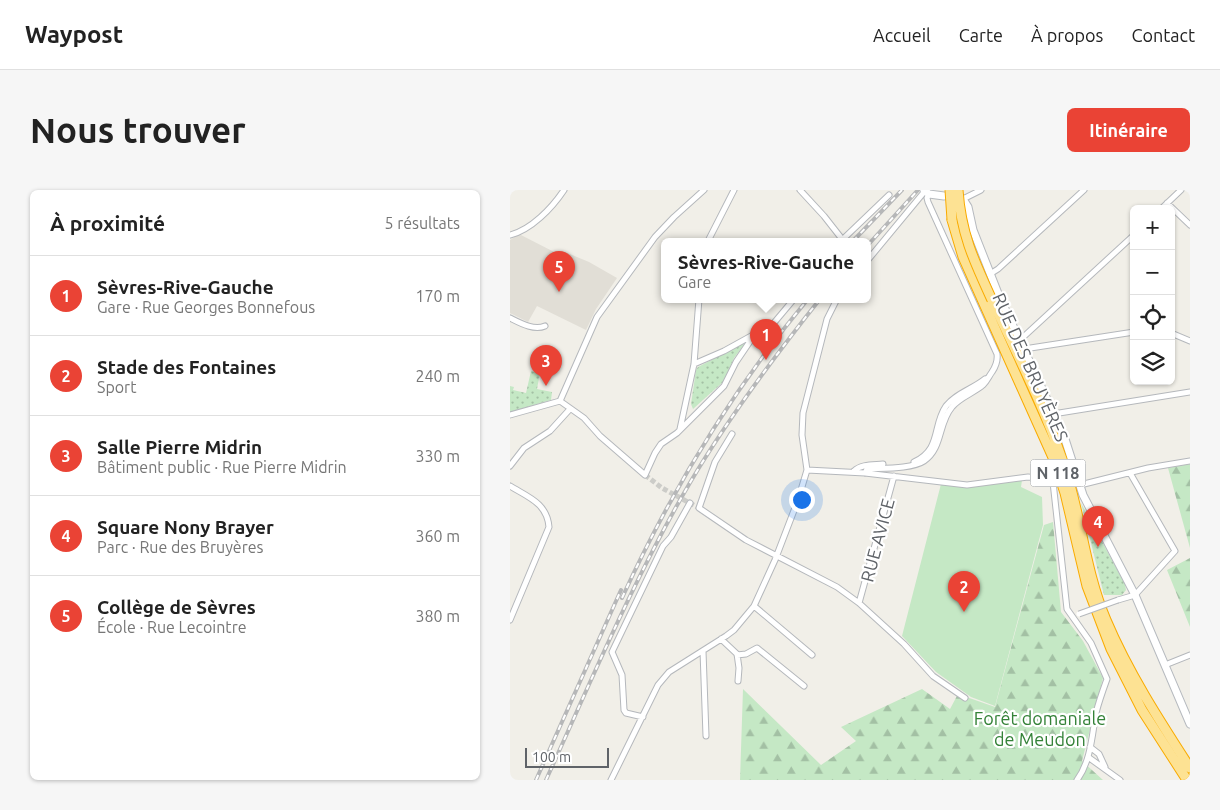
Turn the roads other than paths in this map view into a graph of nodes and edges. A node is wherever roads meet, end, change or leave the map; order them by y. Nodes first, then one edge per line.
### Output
1 (564, 190) edge
2 (704, 190) edge
3 (734, 190) edge
4 (800, 190) edge
5 (958, 190) edge
6 (982, 190) edge
7 (1084, 190) edge
8 (1181, 190) edge
9 (926, 192) edge
10 (947, 193) edge
11 (889, 195) dead end
12 (963, 199) joint
13 (1167, 203) joint
14 (1190, 224) edge
15 (510, 235) edge
16 (710, 238) edge
17 (840, 238) edge
18 (844, 238) edge
19 (1130, 239) edge
20 (871, 256) edge
21 (990, 274) junction
22 (988, 302) junction
23 (699, 303) edge
24 (791, 303) edge
25 (835, 303) edge
26 (510, 318) edge
27 (546, 326) dead end
28 (1130, 333) edge
29 (756, 334) junction
30 (1175, 335) edge
31 (1020, 340) junction
32 (1190, 341) edge
33 (1024, 349) junction
34 (694, 364) junction
35 (989, 376) junction
36 (1190, 392) edge
37 (560, 401) junction
38 (686, 408) junction
39 (570, 410) junction
40 (696, 414) junction
41 (1053, 414) junction
42 (510, 415) edge
43 (680, 430) junction
44 (732, 434) dead end
45 (1190, 461) edge
46 (510, 466) edge
47 (807, 470) junction
48 (854, 472) junction
49 (864, 473) junction
50 (1130, 473) junction
51 (894, 476) junction
52 (1080, 485) junction
53 (510, 486) edge
54 (690, 503) dead end
55 (777, 555) junction
56 (1135, 595) junction
57 (859, 603) junction
58 (754, 606) junction
59 (1072, 617) junction
60 (510, 620) edge
61 (721, 640) junction
62 (703, 651) junction
63 (737, 655) junction
64 (812, 655) dead end
65 (1190, 655) edge
66 (1165, 664) junction
67 (738, 681) dead end
68 (804, 686) dead end
69 (965, 698) dead end
70 (643, 717) junction
71 (1190, 724) edge
72 (706, 736) dead end
73 (1090, 747) junction
74 (1088, 757) junction
75 (1190, 768) edge
76 (1108, 771) junction
77 (611, 780) edge
78 (1077, 780) edge
79 (1120, 780) edge
80 (1187, 780) edge

1 - 15 street
2 - 37 street
3 - 16 street
4 - 17 street
5 - 22 highway, N 118, bridge
6 - 12 street
7 - 21 street
8 - 13 street
9 - 10 street
9 - 20 street
9 - 35 street, RUE DES BRUYÈRES
10 - 22 highway, N 118, bridge
11 - 18 street
12 - 21 street, RUE DES BRUYÈRES
13 - 14 street
19 - 31 street
21 - 31 street, RUE DES BRUYÈRES
22 - 75 highway, N 118
22 - 80 highway, N 118
23 - 34 street
24 - 29 street
25 - 47 street
26 - 27 street
28 - 33 street
29 - 34 street
29 - 40 street
30 - 32 street
31 - 33 street, RUE DES BRUYÈRES
33 - 41 street, RUE DES BRUYÈRES
34 - 38 street
35 - 48 street
35 - 49 street
36 - 41 street
37 - 39 street
37 - 42 street
38 - 40 street
38 - 43 street
39 - 43 street
39 - 46 street
40 - 43 street
41 - 52 street, RUE DES BRUYÈRES
44 - 55 street
45 - 50 street
47 - 48 street
47 - 55 street
48 - 49 street
49 - 51 street
50 - 52 street
50 - 56 street
51 - 57 street, RUE AVICE
51 - 59 street
52 - 56 street, RUE DES BRUYÈRES
53 - 60 street
54 - 70 street
55 - 57 street
55 - 58 street
56 - 59 street, bridge
56 - 66 street, RUE DES BRUYÈRES
57 - 69 street
58 - 61 street
58 - 64 street
59 - 73 street
61 - 62 street
61 - 63 street
62 - 70 street
62 - 72 street
63 - 67 street
63 - 68 street
65 - 66 street
66 - 71 street, RUE DES BRUYÈRES
70 - 77 street
73 - 74 street
73 - 76 street
74 - 76 street
74 - 78 street
76 - 79 street

